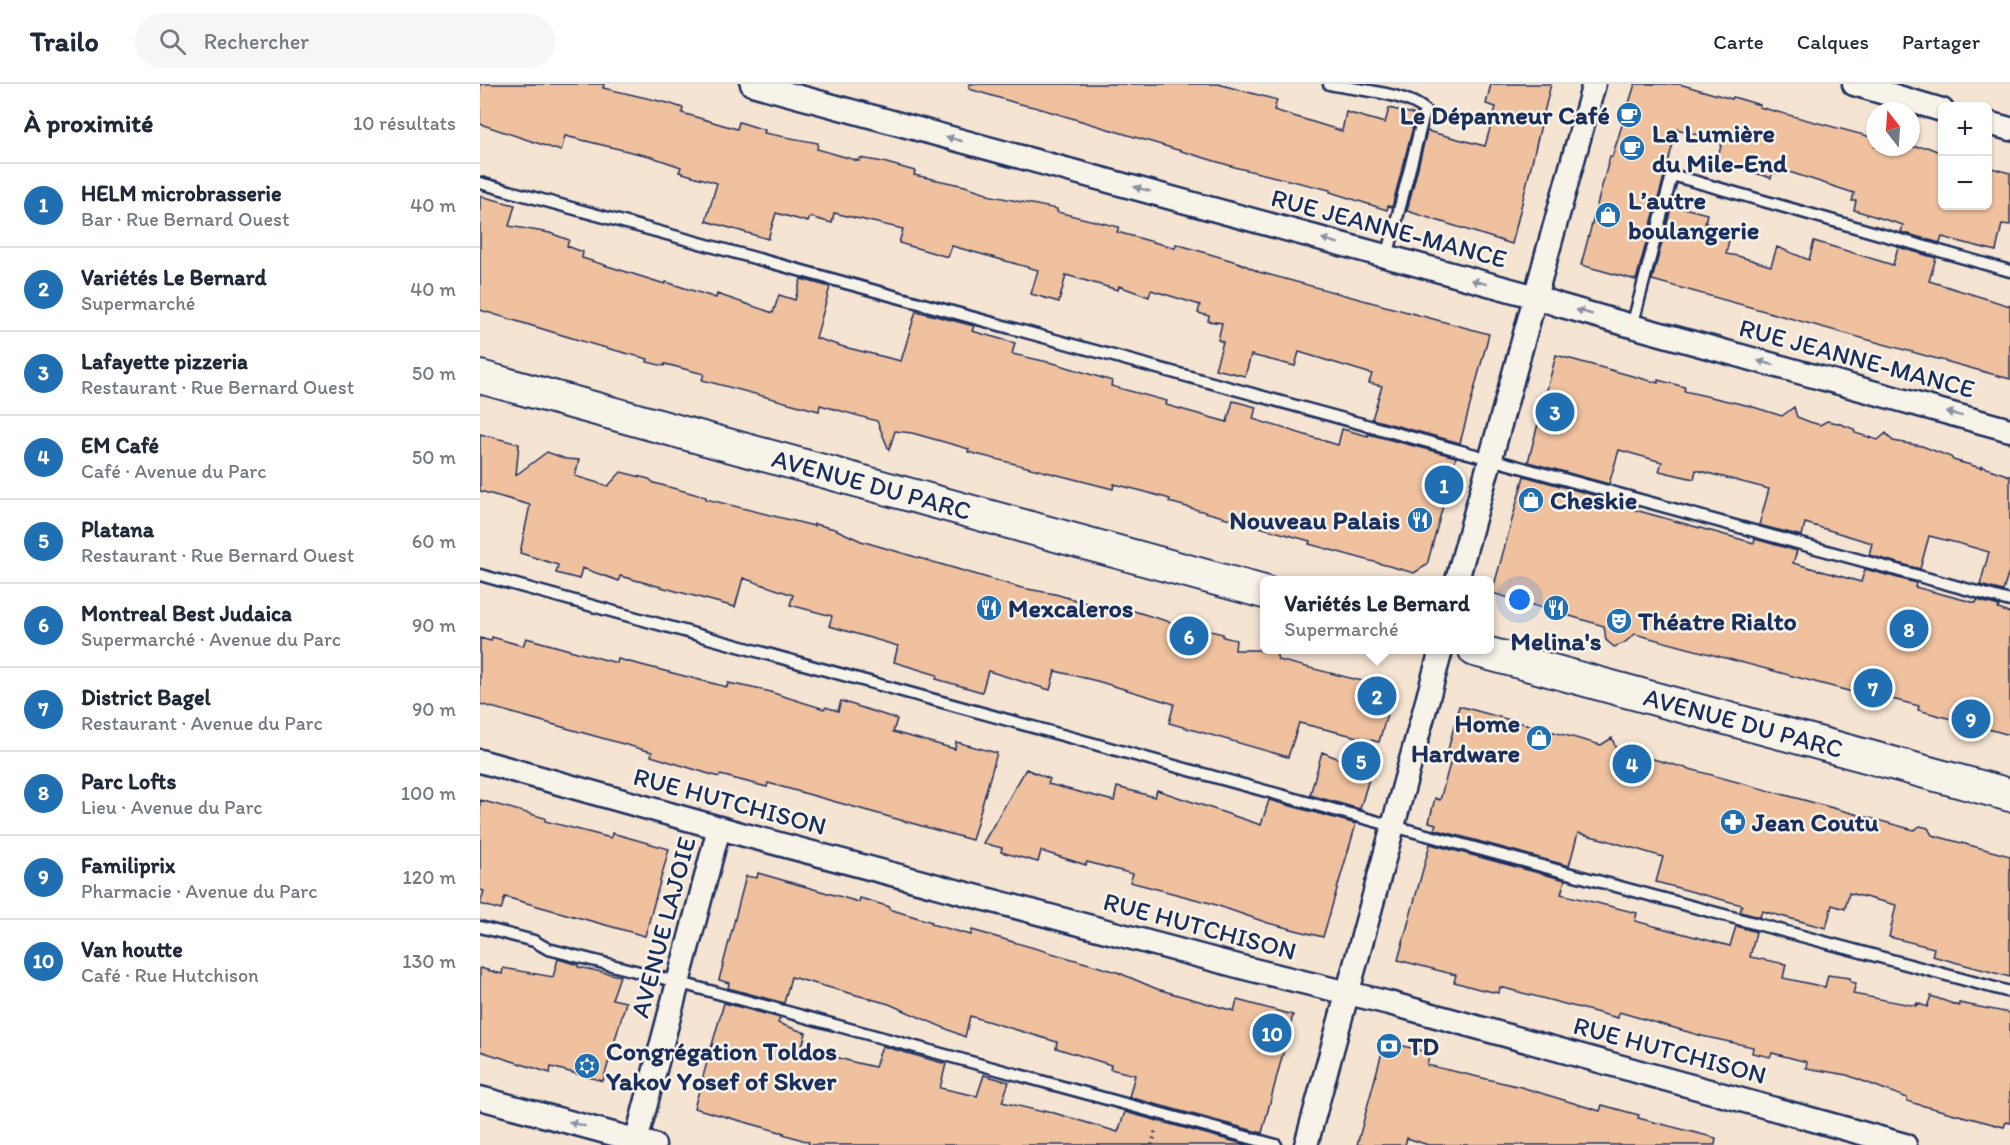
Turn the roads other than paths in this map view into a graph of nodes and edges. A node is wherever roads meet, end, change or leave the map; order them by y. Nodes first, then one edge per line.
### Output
1 (752, 84) edge
2 (1329, 84) edge
3 (1594, 84) edge
4 (1854, 84) edge
5 (1938, 109) edge
6 (1992, 124) edge
7 (2010, 129) edge
8 (480, 183) edge
9 (1387, 257) junction
10 (2010, 271) edge
11 (1536, 297) junction
12 (1632, 326) junction
13 (480, 377) edge
14 (2010, 430) edge
15 (1492, 458) junction
16 (480, 575) edge
17 (1458, 576) edge
18 (1260, 590) edge
19 (2010, 601) edge
20 (1440, 654) edge
21 (1490, 654) edge
22 (480, 761) edge
23 (2010, 795) edge
24 (1393, 826) junction
25 (719, 828) junction
26 (480, 927) edge
27 (678, 982) junction
28 (2010, 992) edge
29 (1347, 994) junction
30 (480, 1098) edge
31 (642, 1143) edge
32 (1276, 1145) edge
33 (1306, 1145) edge
34 (1905, 1145) edge

9 -> 1 street, RUE JEANNE-MANCE
2 - 9 lane
3 - 11 street
4 - 5 street
6 - 7 street
8 - 15 lane
11 -> 9 street, RUE JEANNE-MANCE
10 - 12 lane
12 -> 11 street, RUE JEANNE-MANCE
11 - 15 street
14 -> 12 street, RUE JEANNE-MANCE
13 - 18 main road, AVENUE DU PARC
15 - 17 street
15 - 19 lane
16 - 24 lane
20 - 24 street
21 - 23 main road, AVENUE DU PARC
22 - 25 street, RUE HUTCHISON
24 - 28 lane
24 - 29 street
25 - 27 street, AVENUE LAJOIE
25 - 29 street, RUE HUTCHISON
26 - 27 lane
27 - 31 street, AVENUE LAJOIE
27 - 32 lane
29 - 33 street
29 - 34 street, RUE HUTCHISON
31 -> 30 street

